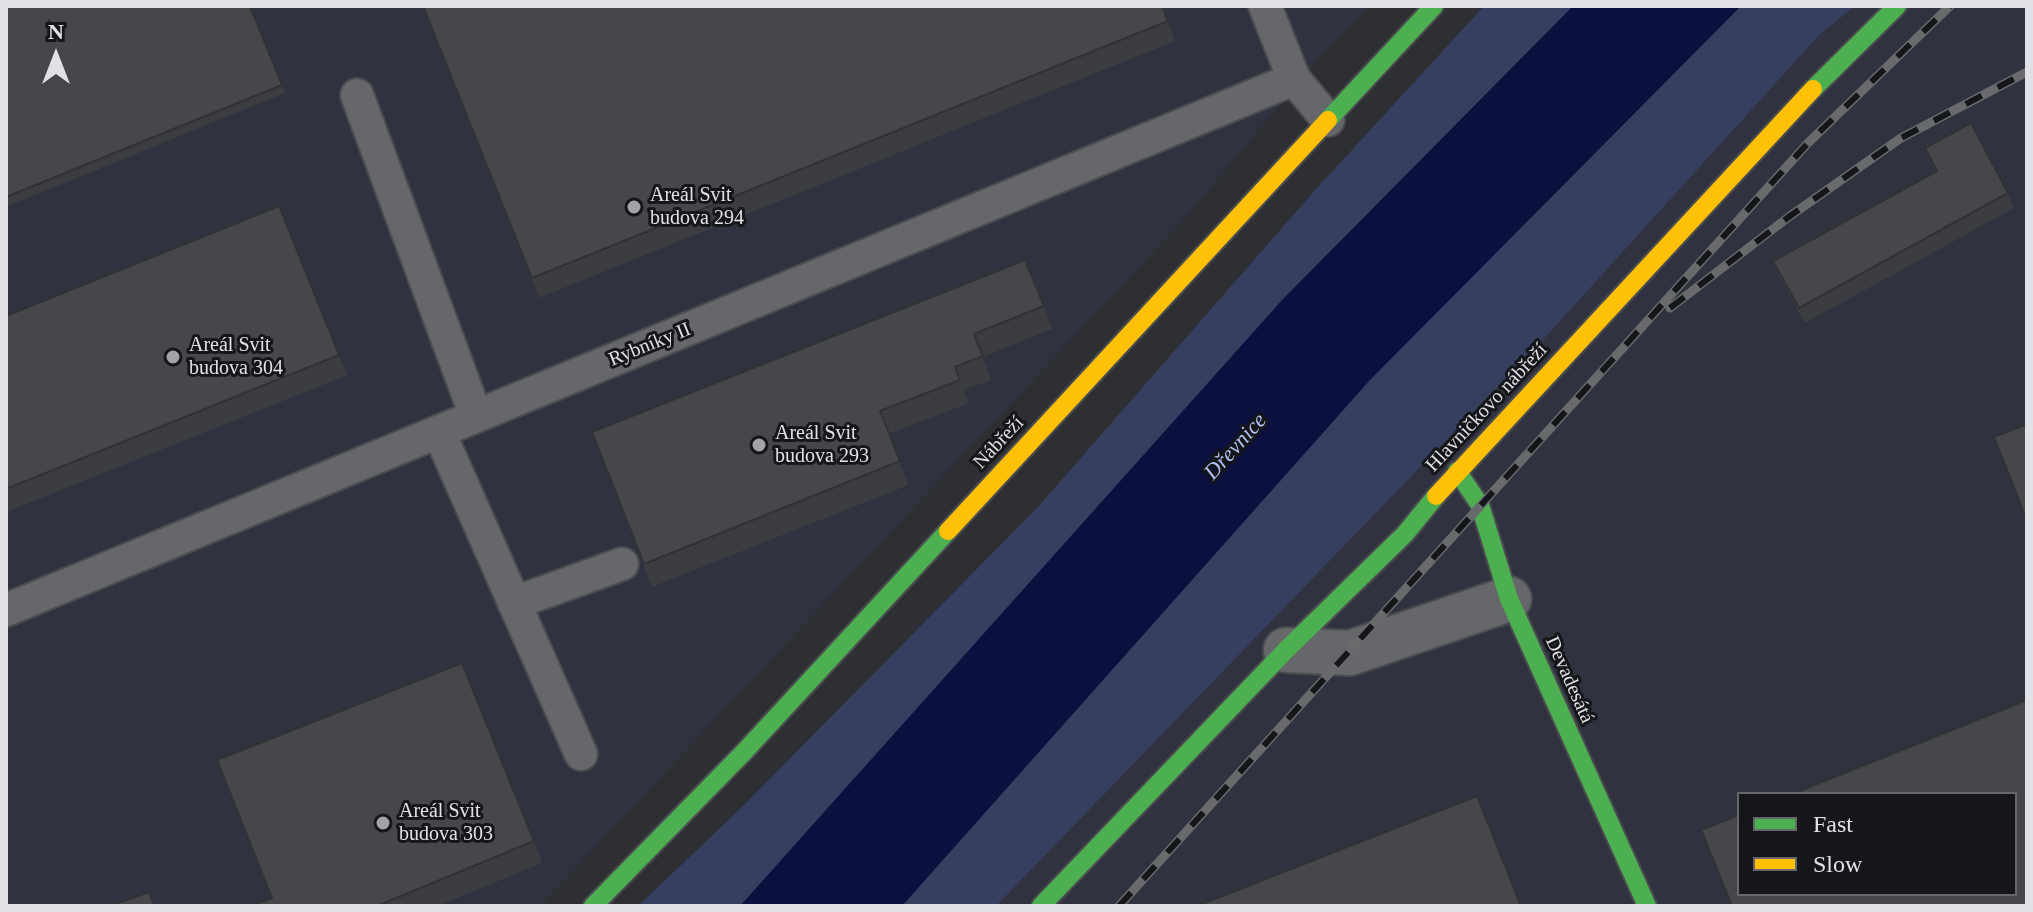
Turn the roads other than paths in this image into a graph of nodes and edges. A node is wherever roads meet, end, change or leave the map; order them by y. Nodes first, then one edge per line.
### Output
1 (1265, 6) edge
2 (1434, 6) edge
3 (1897, 6) edge
4 (1294, 79) junction
5 (357, 95) dead end
6 (1328, 120) junction
7 (476, 416) junction
8 (439, 432) junction
9 (1457, 471) junction
10 (622, 564) dead end
11 (1509, 599) junction
12 (514, 603) junction
13 (6, 610) edge
14 (1286, 650) junction
15 (581, 754) dead end
16 (593, 906) edge
17 (1041, 906) edge
18 (1647, 906) edge

1 - 4 lane
2 - 6 street, Nábřeží
3 - 9 street, Hlavničkovo nábřeží
4 - 6 lane
4 - 7 lane, Rybníky II
5 - 7 lane
6 - 16 street, Nábřeží
7 - 8 lane, Rybníky II
8 - 12 lane
8 - 13 lane, Rybníky II
9 - 11 street, Devadesátá
9 - 14 street, Hlavničkovo nábřeží
10 - 12 lane
11 - 14 street
11 - 18 street, Devadesátá
12 - 15 lane
14 - 17 street, Hlavničkovo nábřeží

